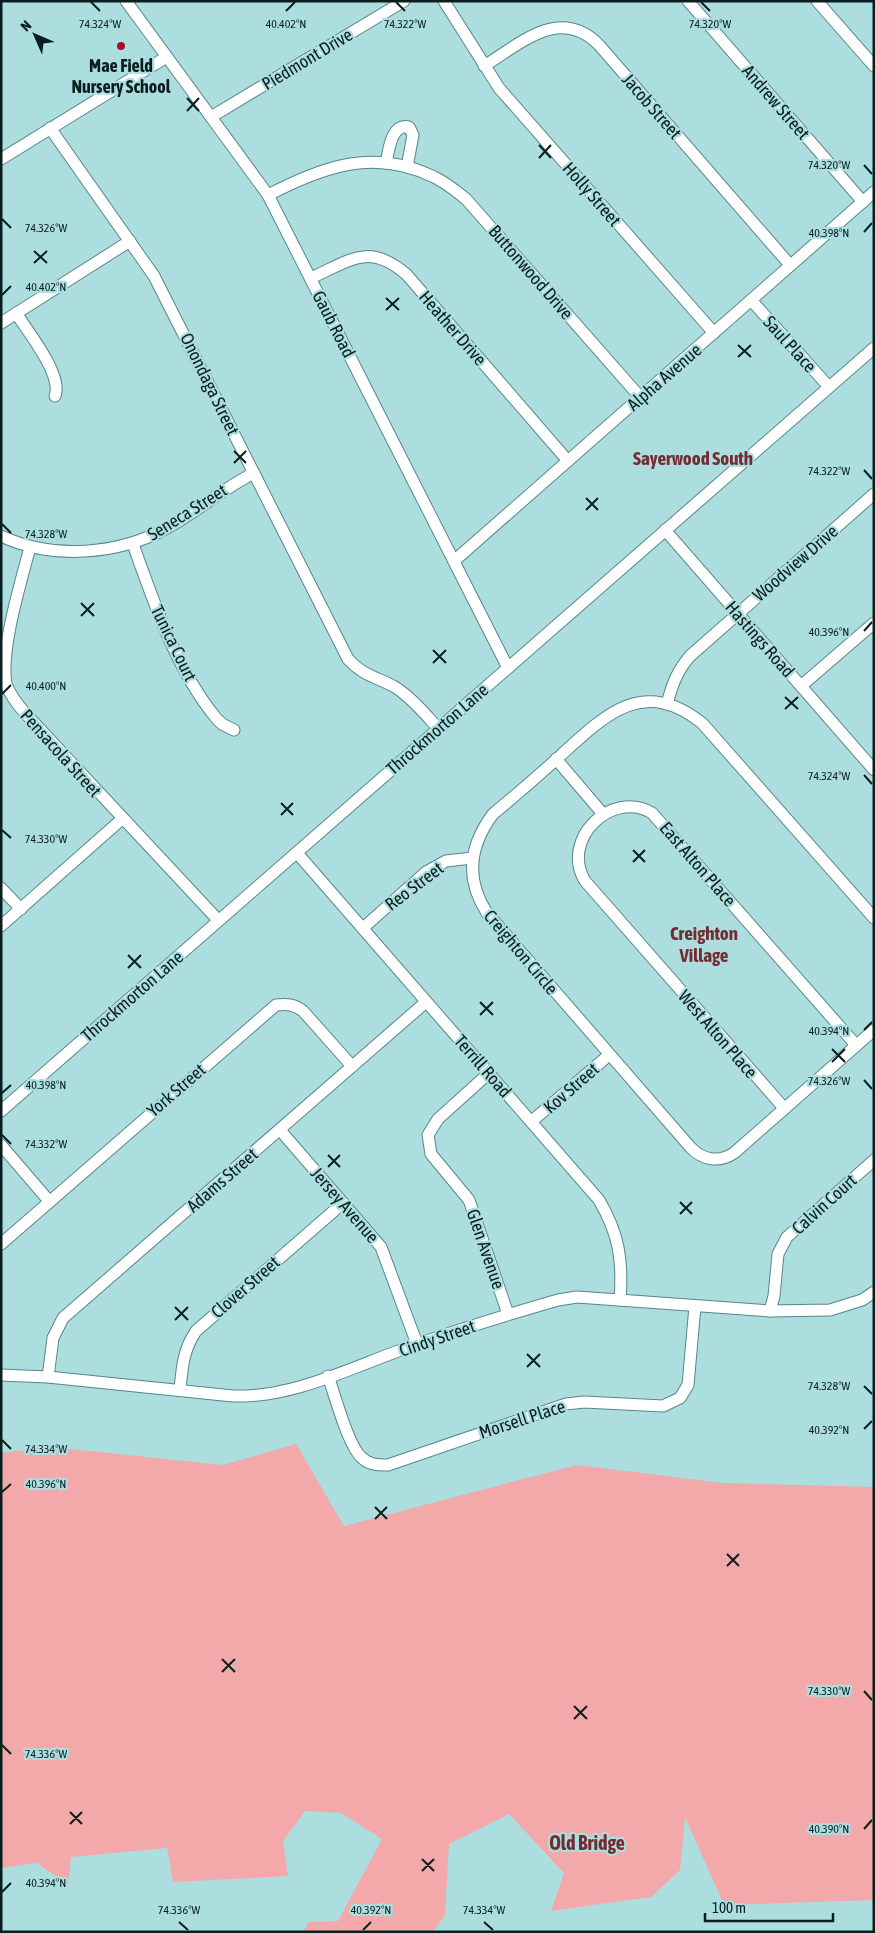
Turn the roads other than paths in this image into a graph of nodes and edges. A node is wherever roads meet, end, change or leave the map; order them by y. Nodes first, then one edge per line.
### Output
1 (126, 1) edge
2 (404, 1) edge
3 (444, 1) edge
4 (688, 1) edge
5 (817, 1) edge
6 (165, 58) junction
7 (484, 66) junction
8 (874, 66) edge
9 (211, 117) junction
10 (50, 128) junction
11 (1, 159) edge
12 (386, 162) junction
13 (407, 166) junction
14 (874, 192) edge
15 (268, 195) junction
16 (863, 202) junction
17 (130, 242) junction
18 (790, 265) junction
19 (311, 278) junction
20 (751, 300) junction
21 (16, 313) junction
22 (1, 323) edge
23 (714, 333) junction
24 (874, 348) edge
25 (829, 388) junction
26 (55, 396) dead end
27 (640, 397) junction
28 (568, 461) junction
29 (254, 472) junction
30 (874, 494) edge
31 (665, 530) junction
32 (1, 536) edge
33 (133, 544) junction
34 (30, 546) junction
35 (454, 561) junction
36 (737, 614) junction
37 (874, 623) edge
38 (508, 668) junction
39 (801, 686) junction
40 (667, 704) junction
41 (438, 728) junction
42 (234, 730) dead end
43 (874, 751) edge
44 (556, 759) junction
45 (864, 759) junction
46 (874, 770) edge
47 (603, 814) junction
48 (122, 819) junction
49 (298, 853) junction
50 (472, 858) junction
51 (1, 888) edge
52 (21, 909) junction
53 (874, 918) edge
54 (218, 920) junction
55 (1, 926) edge
56 (363, 928) junction
57 (426, 1002) junction
58 (874, 1030) edge
59 (856, 1045) junction
60 (609, 1055) junction
61 (352, 1065) junction
62 (489, 1073) junction
63 (784, 1108) junction
64 (1, 1111) edge
65 (532, 1121) junction
66 (280, 1130) junction
67 (1, 1145) edge
68 (874, 1160) edge
69 (49, 1201) junction
70 (343, 1203) junction
71 (1, 1244) edge
72 (874, 1292) edge
73 (620, 1300) junction
74 (695, 1306) junction
75 (770, 1310) junction
76 (508, 1314) junction
77 (417, 1344) junction
78 (1, 1375) edge
79 (328, 1376) junction
80 (48, 1377) junction
81 (180, 1390) junction

1 - 6 street, Gaub Road
2 - 9 street, Piedmont Drive
3 - 7 street, Holly Street
4 - 16 street, Andrew Street
5 - 8 street
6 - 9 street, Gaub Road
6 - 10 street
7 - 18 street, Jacob Street
7 - 23 street, Holly Street
9 - 15 street, Gaub Road
10 - 11 street
10 - 17 street, Onondaga Street
12 - 13 street, Buttonwood Drive
12 - 13 street
12 - 15 street, Buttonwood Drive
13 - 27 street, Buttonwood Drive
14 - 16 street, Alpha Avenue
15 - 19 street, Gaub Road
16 - 18 street, Alpha Avenue
17 - 21 street
17 - 29 street, Onondaga Street
18 - 20 street, Alpha Avenue
19 - 28 street, Heather Drive
19 - 35 street, Gaub Road
20 - 23 street, Alpha Avenue
20 - 25 street, Saul Place
21 - 22 street
21 - 26 street
23 - 27 street, Alpha Avenue
24 - 25 street, Throckmorton Lane
25 - 31 street, Throckmorton Lane
27 - 28 street, Alpha Avenue
28 - 35 street, Alpha Avenue
29 - 33 street, Seneca Street
29 - 41 street, Onondaga Street
30 - 36 street, Woodview Drive
31 - 36 street, Hastings Road
31 - 38 street, Throckmorton Lane
32 - 34 street, Seneca Street
33 - 34 street, Seneca Street
33 - 42 street, Tunica Court
34 - 48 street, Pensacola Street
35 - 38 street, Gaub Road
36 - 39 street, Hastings Road
36 - 40 street, Woodview Drive
37 - 39 street
38 - 41 street, Throckmorton Lane
39 - 45 street, Hastings Road
40 - 44 street, Creighton Circle
40 - 53 street, Creighton Circle
41 - 49 street, Throckmorton Lane
43 - 45 street
44 - 47 street
44 - 50 street, Creighton Circle
45 - 46 street, Hastings Road
47 - 59 street, East Alton Place
47 - 63 street, West Alton Place
48 - 52 street
48 - 54 street, Pensacola Street
49 - 54 street, Throckmorton Lane
49 - 56 street, Terrill Road
50 - 56 street, Reo Street
50 - 60 street, Creighton Circle
51 - 52 street
52 - 55 street
54 - 64 street, Throckmorton Lane
56 - 57 street, Terrill Road
57 - 61 street, Adams Street
57 - 62 street, Terrill Road
58 - 59 street, Creighton Circle
59 - 63 street, Creighton Circle
60 - 63 street, Creighton Circle
60 - 65 street, Kov Street
61 - 66 street, Adams Street
61 - 69 street, York Street
62 - 65 street, Terrill Road
62 - 76 street, Glen Avenue
65 - 73 street, Terrill Road
66 - 70 street, Jersey Avenue
66 - 80 street, Adams Street
67 - 69 street
68 - 75 street, Calvin Court
69 - 71 street, York Street
70 - 77 street, Jersey Avenue
70 - 81 street, Clover Street
72 - 75 street, Cindy Street
73 - 74 street, Cindy Street
73 - 76 street, Cindy Street
74 - 75 street, Cindy Street
74 - 79 street, Morsell Place
76 - 77 street, Cindy Street
77 - 79 street, Cindy Street
78 - 80 street, Cindy Street
79 - 81 street, Cindy Street
80 - 81 street, Cindy Street

